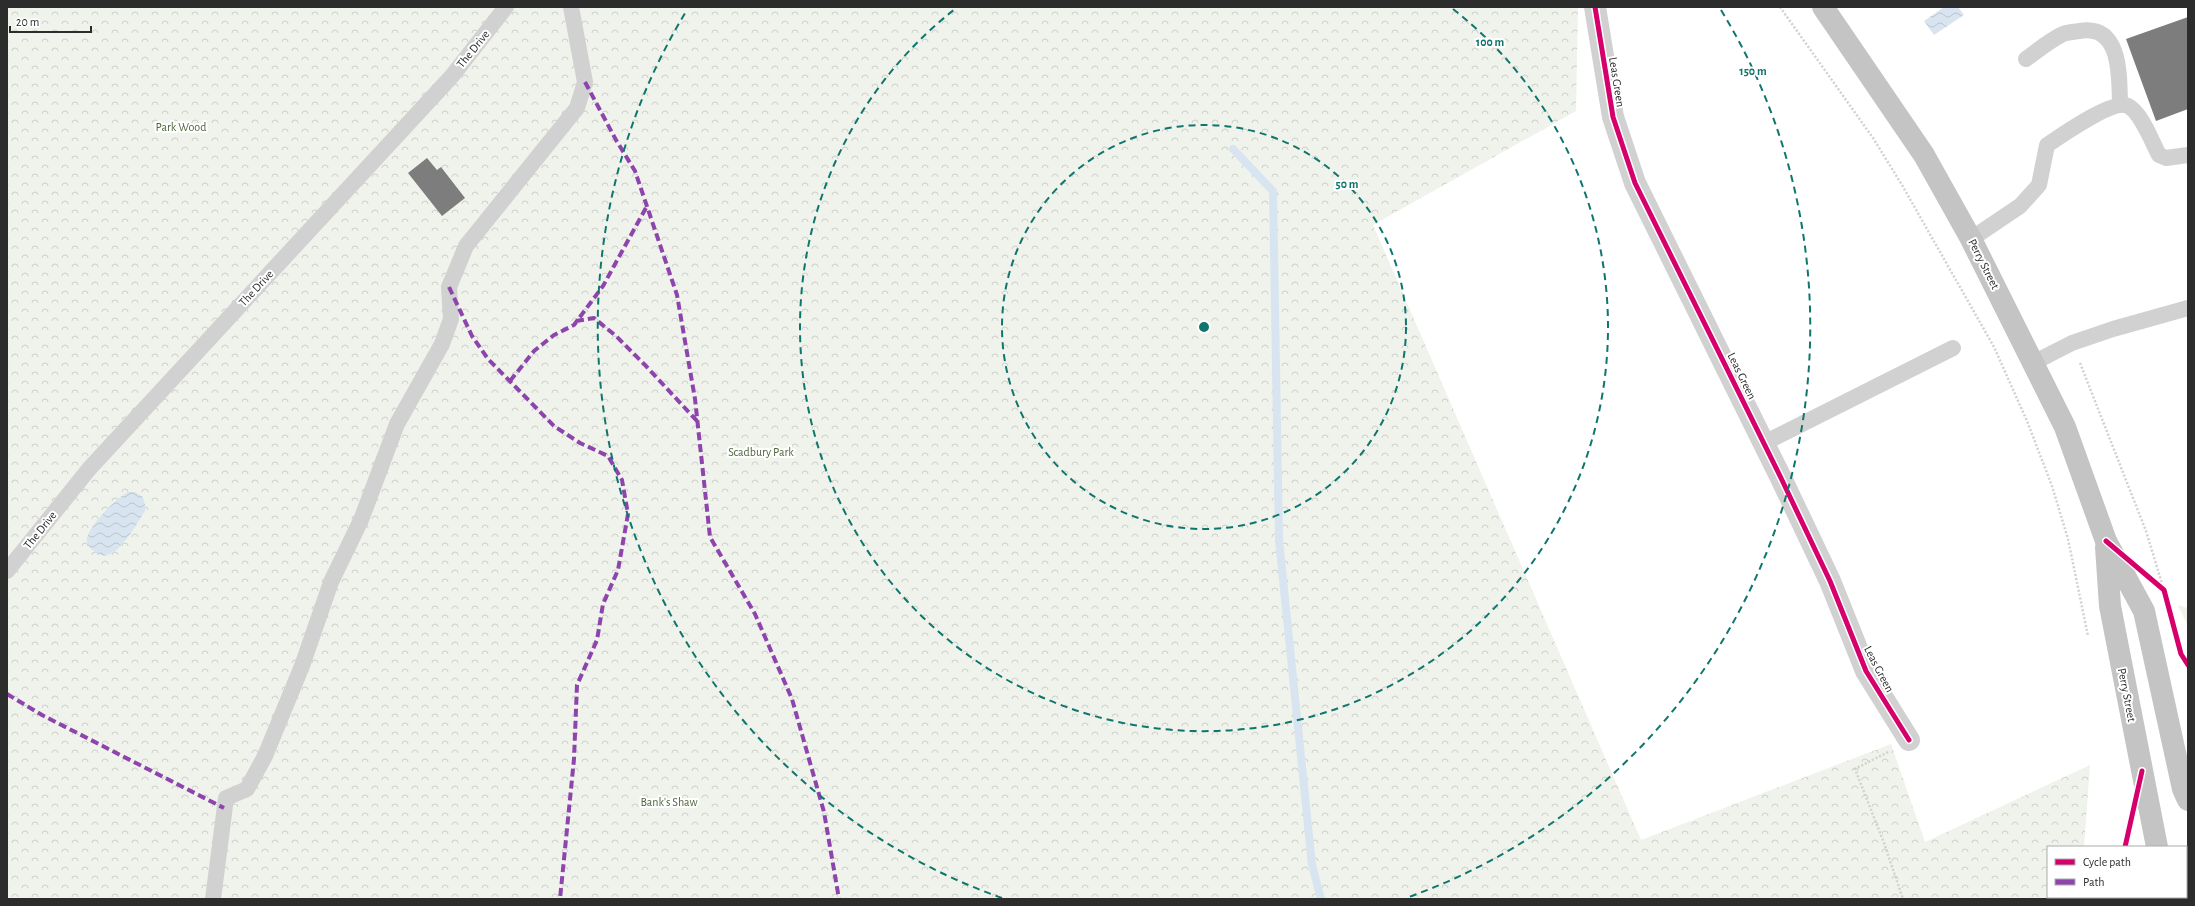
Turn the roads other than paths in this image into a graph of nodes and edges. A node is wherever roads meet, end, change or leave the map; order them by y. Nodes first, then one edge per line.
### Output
1 (506, 7) edge
2 (571, 7) edge
3 (1595, 7) edge
4 (1823, 7) edge
5 (2026, 58) dead end
6 (2120, 104) junction
7 (2188, 155) edge
8 (1971, 239) junction
9 (2188, 308) edge
10 (1953, 348) dead end
11 (2033, 364) junction
12 (1764, 443) junction
13 (2106, 541) junction
14 (7, 571) edge
15 (1909, 740) road end
16 (2188, 800) edge
17 (2157, 846) edge
18 (213, 899) edge

1 - 14 lane, The Drive
2 - 18 lane
3 - 12 street, Leas Green
4 - 8 main road, Perry Street
5 - 6 lane
6 - 7 lane
6 - 8 lane
8 - 11 main road, Perry Street
9 - 11 lane
10 - 12 lane
11 - 13 main road, Perry Street
12 - 15 street, Leas Green
13 - 16 main road, Perry Street
13 - 17 main road, Perry Street

